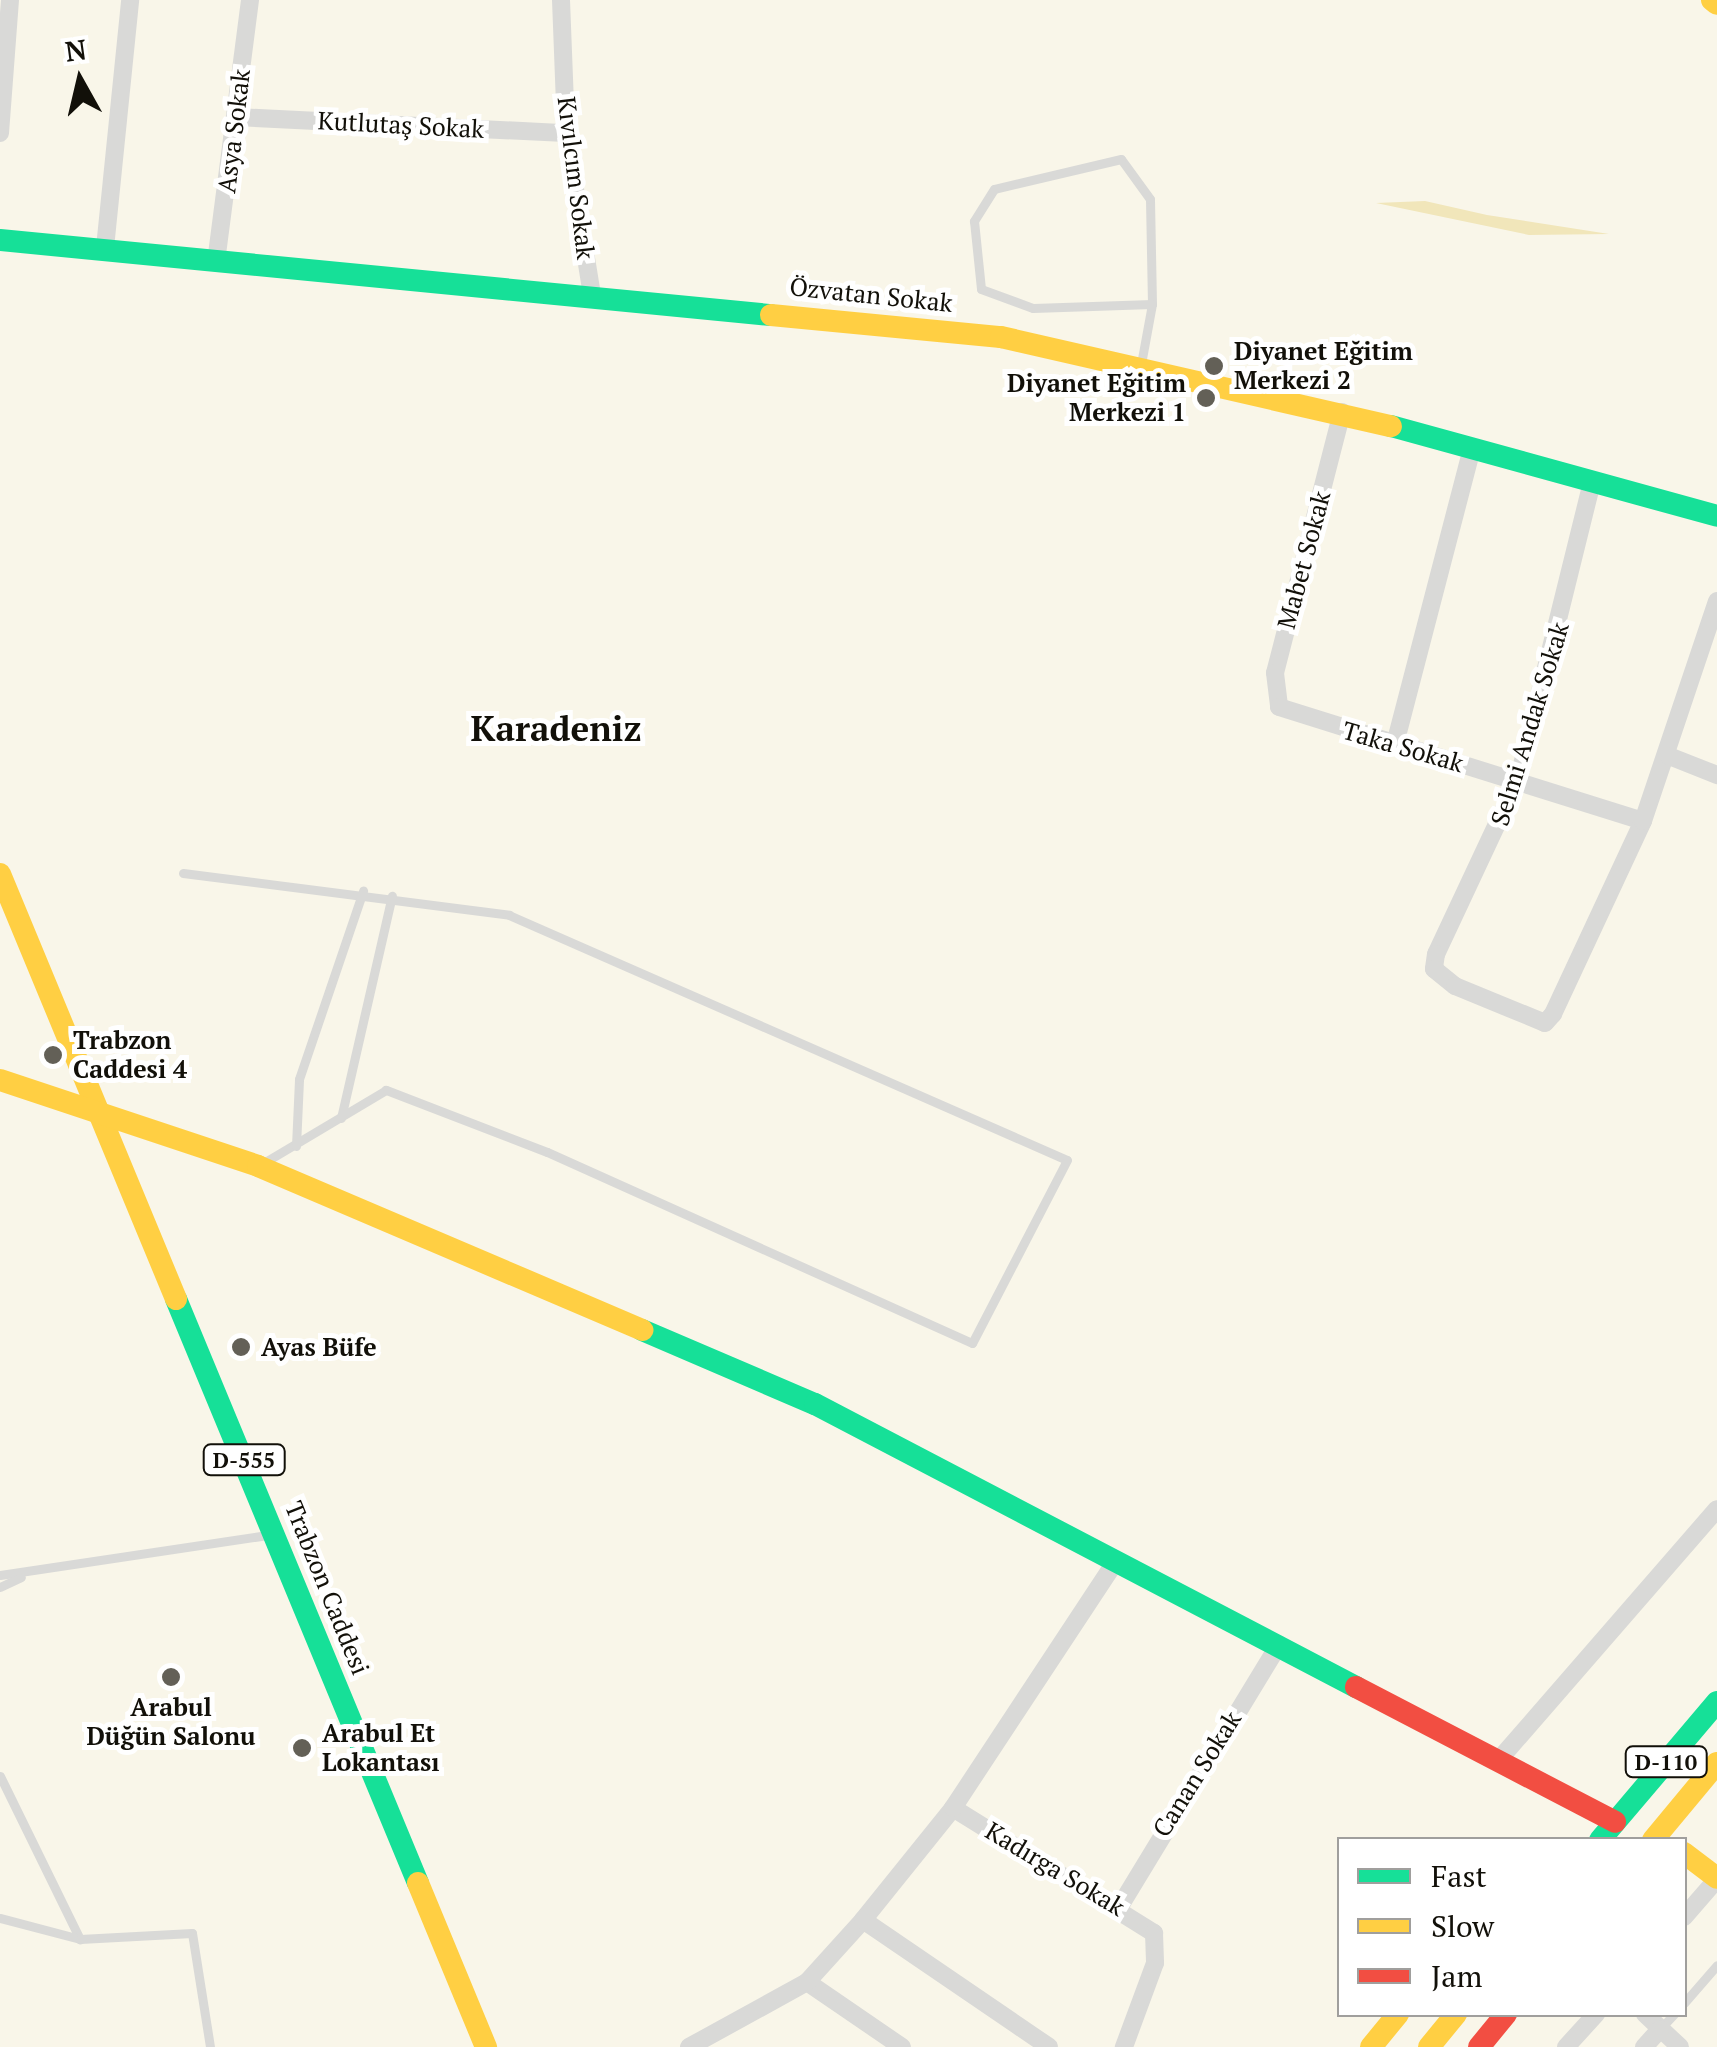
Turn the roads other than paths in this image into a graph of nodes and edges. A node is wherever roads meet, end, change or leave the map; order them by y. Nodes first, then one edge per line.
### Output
1 (10, 0) edge
2 (130, 0) edge
3 (250, 0) edge
4 (561, 0) edge
5 (236, 117) junction
6 (0, 133) edge
7 (566, 133) junction
8 (0, 240) edge
9 (105, 248) junction
10 (216, 262) junction
11 (592, 295) junction
12 (1152, 304) junction
13 (1141, 364) junction
14 (1342, 412) junction
15 (1472, 448) junction
16 (1592, 482) junction
17 (1717, 516) edge
18 (1717, 601) edge
19 (1279, 707) joint
20 (1396, 740) junction
21 (1669, 756) junction
22 (1717, 775) edge
23 (1517, 783) junction
24 (1644, 821) junction
25 (183, 873) dead end
26 (0, 874) edge
27 (363, 891) junction
28 (392, 896) junction
29 (0, 1080) edge
30 (101, 1116) junction
31 (341, 1118) junction
32 (296, 1146) junction
33 (258, 1166) junction
34 (1717, 1509) edge
35 (276, 1534) junction
36 (1114, 1562) junction
37 (28, 1574) junction
38 (0, 1576) edge
39 (0, 1587) edge
40 (1278, 1644) junction
41 (1717, 1702) edge
42 (1497, 1762) junction
43 (1717, 1763) edge
44 (0, 1776) edge
45 (953, 1808) junction
46 (1608, 1831) edge
47 (1660, 1837) edge
48 (1687, 1855) edge
49 (1717, 1878) edge
50 (1120, 1906) junction
51 (1687, 1913) edge
52 (0, 1918) edge
53 (863, 1920) junction
54 (80, 1938) junction
55 (1717, 1964) edge
56 (807, 1982) junction
57 (1687, 1999) edge
58 (1396, 2017) edge
59 (1454, 2017) edge
60 (1503, 2017) edge
61 (1523, 2017) edge
62 (1593, 2017) edge
63 (1667, 2021) edge
64 (880, 2040) edge
65 (210, 2047) edge
66 (486, 2047) edge
67 (689, 2047) edge
68 (902, 2047) edge
69 (1049, 2047) edge
70 (1124, 2047) edge
71 (1371, 2047) edge
72 (1429, 2047) edge
73 (1478, 2047) edge
74 (1500, 2047) edge
75 (1566, 2047) edge
76 (1644, 2047) edge
77 (1680, 2047) edge

1 - 6 street
2 - 9 street
3 - 5 street, Asya Sokak
4 - 7 street, Kıvılcım Sokak
5 - 7 street, Kutlutaş Sokak
5 - 10 street, Asya Sokak
7 - 11 street, Kıvılcım Sokak
8 - 9 main road, Özvatan Sokak
9 - 10 main road, Özvatan Sokak
10 - 11 main road, Özvatan Sokak
11 - 13 main road, Özvatan Sokak
12 - 12 lane
12 - 13 lane
13 - 14 main road, Özvatan Sokak
14 - 15 main road, Özvatan Sokak
14 - 19 street, Mabet Sokak
15 - 16 main road, Özvatan Sokak
15 - 20 street
16 - 17 main road, Özvatan Sokak
16 - 23 street, Selmi Andak Sokak
18 - 21 street
19 - 20 street, Taka Sokak
20 - 23 street, Taka Sokak
21 - 22 street
21 - 24 street
23 - 24 street, Taka Sokak
23 - 24 street, Selmi Andak Sokak
25 - 27 lane
26 - 30 main road, Trabzon Caddesi / D-555
27 - 28 lane
27 - 32 lane
28 - 31 lane
28 - 31 lane
29 - 30 main road
30 - 33 main road
30 - 35 main road, Trabzon Caddesi / D-555
31 - 32 lane
32 - 33 lane
33 - 36 main road
34 - 42 street
35 - 37 lane
35 - 66 main road, Trabzon Caddesi / D-555
36 - 40 main road
36 - 45 street
37 - 38 lane
37 - 39 lane
40 - 42 main road
40 - 50 street, Canan Sokak
41 - 46 main road, D-110
42 - 46 main road
43 - 47 main road, D-110
44 - 54 lane
45 - 50 street, Kadırga Sokak
45 - 53 street
48 - 49 main road
49 - 51 street
50 - 70 street, Kadırga Sokak
52 - 54 lane
53 - 56 street
53 - 69 street
54 - 65 lane
55 - 57 lane
56 - 64 street
56 - 67 street
58 - 71 main road
59 - 72 main road
60 - 73 main road
61 - 74 main road
62 - 75 street
63 - 76 street
63 - 77 street
64 - 68 street

